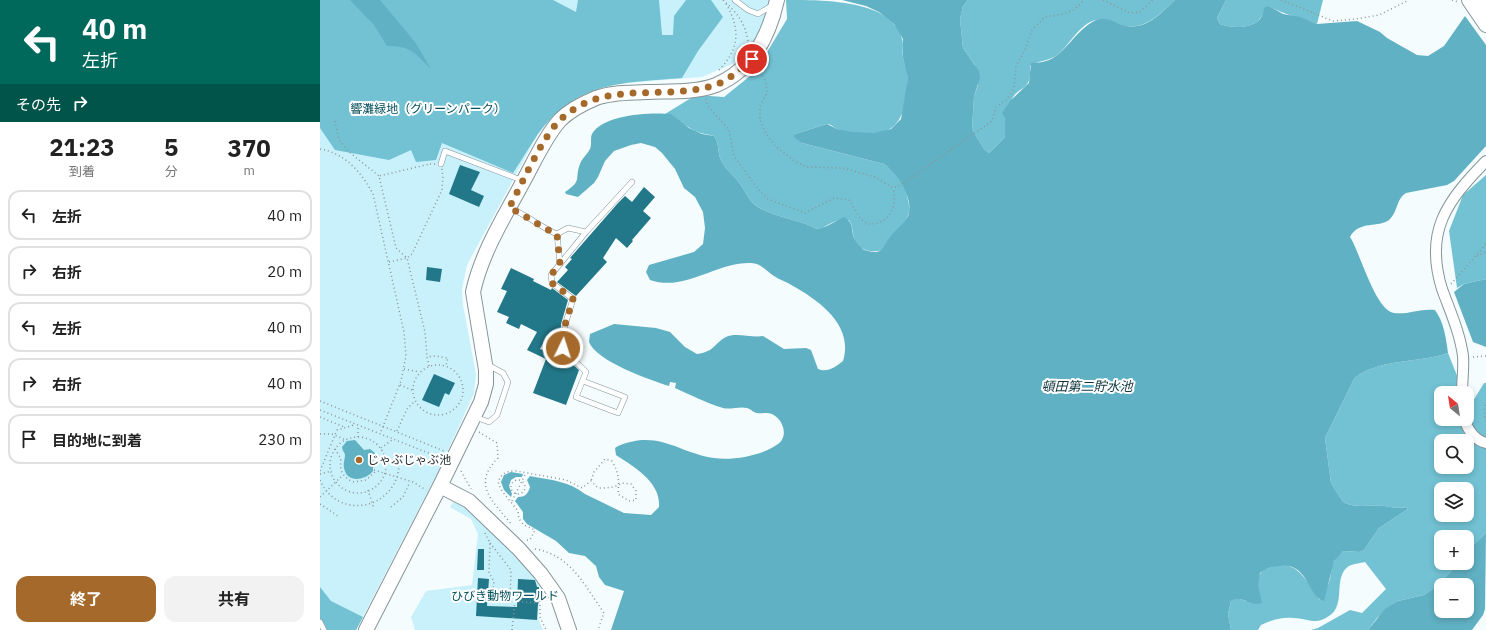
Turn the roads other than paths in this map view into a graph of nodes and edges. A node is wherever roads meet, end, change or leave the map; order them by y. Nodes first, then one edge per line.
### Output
1 (735, 0) edge
2 (1469, 0) edge
3 (1482, 0) edge
4 (776, 2) edge
5 (1486, 6) edge
6 (1486, 24) edge
7 (1486, 161) edge
8 (441, 164) road end
9 (516, 178) dead end
10 (632, 182) dead end
11 (509, 208) junction
12 (586, 232) junction
13 (557, 234) junction
14 (560, 264) junction
15 (485, 364) junction
16 (583, 381) junction
17 (1462, 386) edge
18 (472, 421) junction
19 (1467, 426) edge
20 (1486, 443) edge
21 (440, 486) junction
22 (320, 622) edge
23 (368, 629) edge
24 (324, 630) edge
25 (569, 630) edge

1 - 4 lane
2 - 6 street
3 - 5 street
4 - 11 street
7 - 17 street
8 - 9 lane
10 - 12 lane
11 - 13 lane
11 - 15 street
12 - 13 lane
12 - 14 lane
13 - 14 lane
14 - 16 lane
15 - 18 street
15 - 18 lane
16 - 16 lane
18 - 21 street
19 - 20 street
21 - 23 street
21 - 25 street
22 - 24 lane

